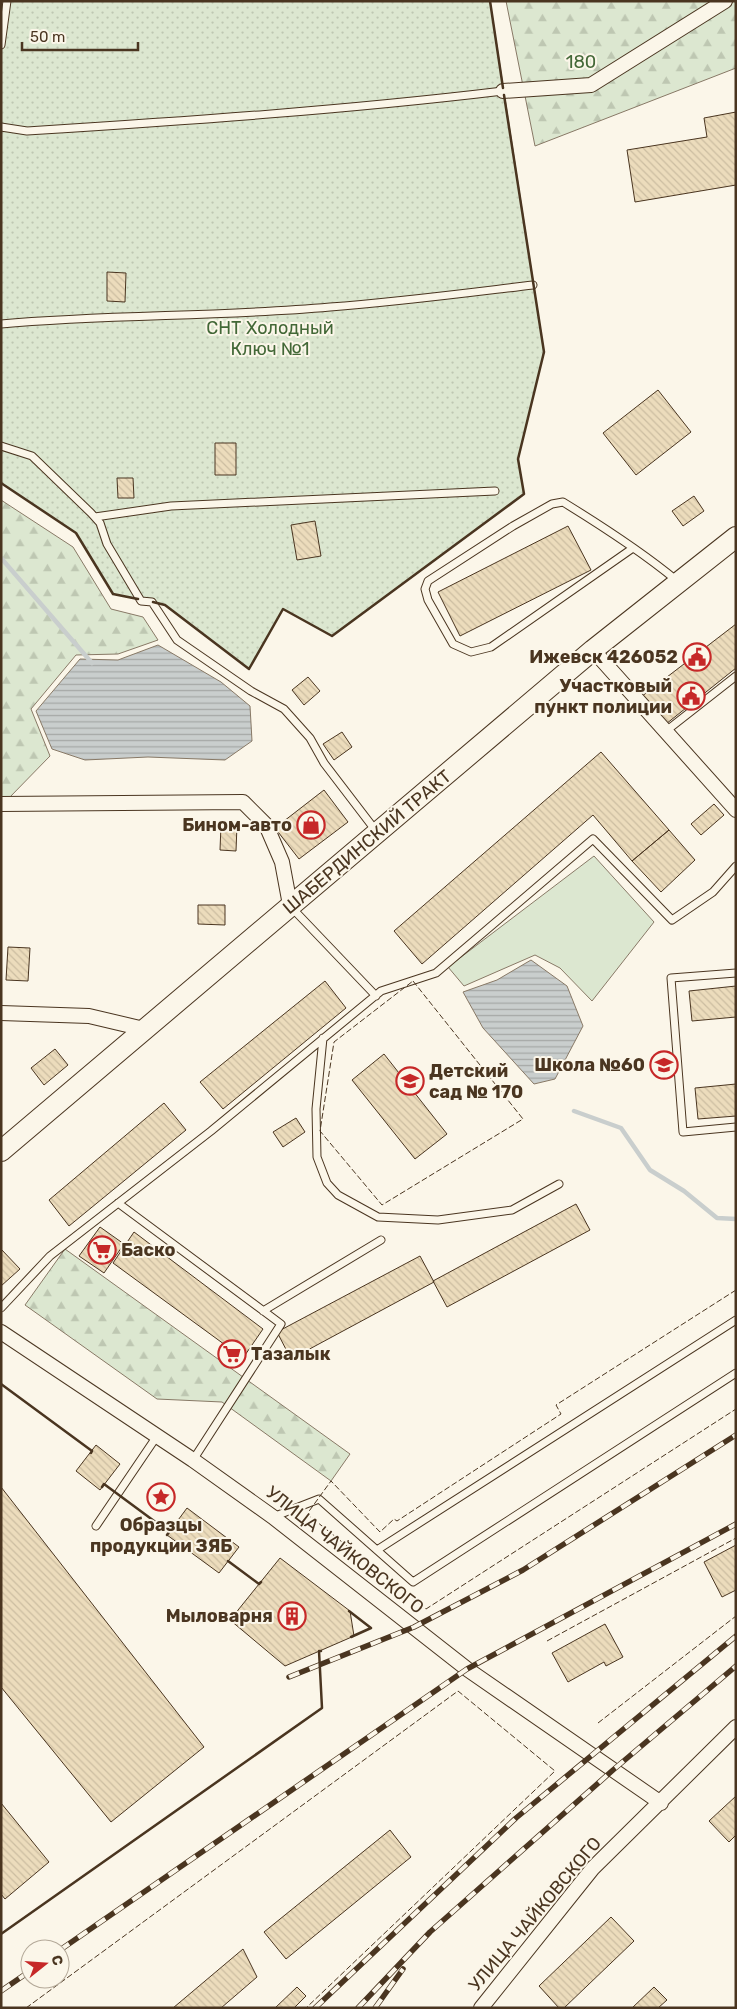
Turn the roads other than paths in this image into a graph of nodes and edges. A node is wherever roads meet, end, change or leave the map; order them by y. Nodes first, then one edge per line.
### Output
1 (7, 1) edge
2 (725, 1) edge
3 (1, 44) edge
4 (503, 91) joint
5 (1, 127) edge
6 (533, 285) dead end
7 (1, 324) edge
8 (1, 446) edge
9 (494, 491) dead end
10 (95, 517) junction
11 (736, 536) edge
12 (633, 548) junction
13 (679, 582) junction
14 (593, 650) junction
15 (736, 676) edge
16 (666, 730) junction
17 (1, 804) edge
18 (736, 810) edge
19 (377, 833) junction
20 (736, 866) edge
21 (290, 906) junction
22 (736, 973) edge
23 (376, 996) junction
24 (1, 1013) edge
25 (144, 1029) junction
26 (323, 1038) junction
27 (736, 1127) edge
28 (1, 1151) edge
29 (559, 1184) dead end
30 (118, 1203) junction
31 (381, 1240) dead end
32 (1, 1308) edge
33 (263, 1311) junction
34 (736, 1320) edge
35 (1, 1332) edge
36 (736, 1373) edge
37 (157, 1435) junction
38 (193, 1460) junction
39 (273, 1517) junction
40 (96, 1526) dead end
41 (378, 1550) junction
42 (736, 1727) edge
43 (661, 1803) junction
44 (481, 2008) edge

1 - 3 lane
2 - 4 street
4 - 5 lane
6 - 7 lane
8 - 10 lane
9 - 10 lane
10 - 19 lane
11 - 13 main road, ШАБЕРДИНСКИЙ ТРАКТ
12 - 12 lane
12 - 13 lane
13 - 14 main road, ШАБЕРДИНСКИЙ ТРАКТ
14 - 16 street
14 - 19 main road, ШАБЕРДИНСКИЙ ТРАКТ
15 - 16 lane
16 - 18 street
17 - 21 street
19 - 21 main road, ШАБЕРДИНСКИЙ ТРАКТ
20 - 23 lane
21 - 23 lane
21 - 25 main road, ШАБЕРДИНСКИЙ ТРАКТ
22 - 27 lane
23 - 26 lane
24 - 25 street
25 - 28 main road, ШАБЕРДИНСКИЙ ТРАКТ
26 - 29 lane
26 - 30 lane
30 - 32 lane
30 - 33 lane
31 - 33 lane
33 - 38 lane
34 - 41 lane
35 - 37 street, УЛИЦА ЧАЙКОВСКОГО
36 - 41 lane
37 - 38 street, УЛИЦА ЧАЙКОВСКОГО
37 - 40 lane
38 - 39 street, УЛИЦА ЧАЙКОВСКОГО
39 - 41 lane
39 - 43 street, УЛИЦА ЧАЙКОВСКОГО
42 - 43 street, УЛИЦА ЧАЙКОВСКОГО
43 - 44 street, УЛИЦА ЧАЙКОВСКОГО

